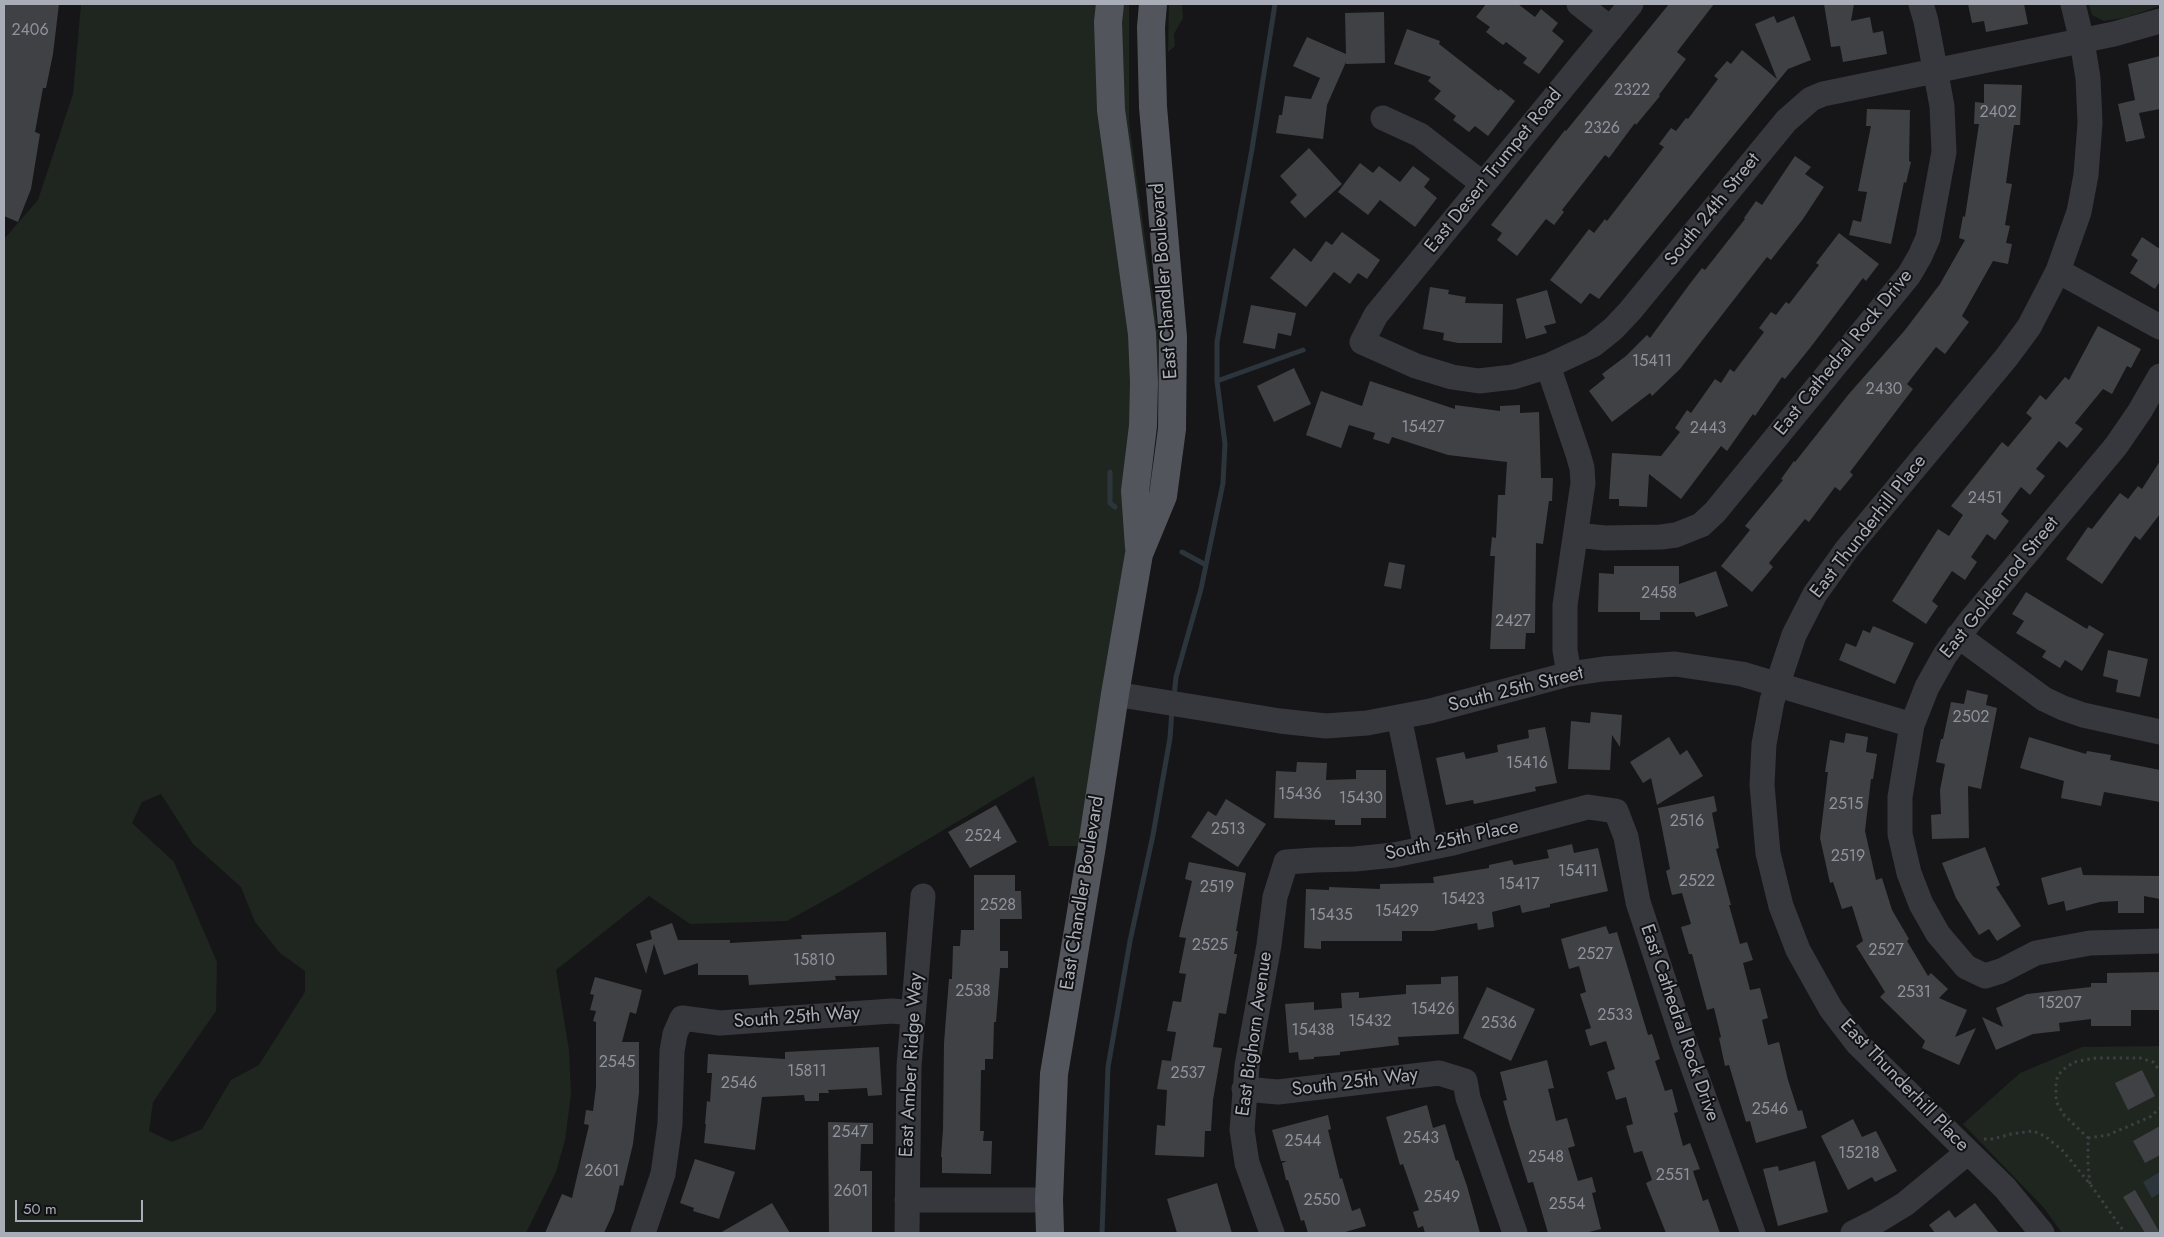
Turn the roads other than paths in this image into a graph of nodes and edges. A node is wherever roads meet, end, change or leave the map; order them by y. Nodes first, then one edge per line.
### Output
1 (1110, 4) edge
2 (1153, 4) edge
3 (1579, 4) edge
4 (1631, 4) edge
5 (1921, 4) edge
6 (2073, 4) edge
7 (2160, 20) edge
8 (1610, 29) junction
9 (2082, 41) junction
10 (1936, 70) junction
11 (1383, 118) dead end
12 (1484, 184) junction
13 (2058, 271) junction
14 (2160, 327) edge
15 (1362, 342) joint
16 (1548, 366) junction
17 (2160, 376) edge
18 (1576, 535) junction
19 (1139, 554) junction
20 (1958, 636) junction
21 (1569, 674) junction
22 (1777, 684) junction
23 (1115, 694) junction
24 (1399, 717) junction
25 (1912, 725) junction
26 (2160, 732) edge
27 (1616, 811) joint
28 (1426, 848) junction
29 (1286, 862) joint
30 (923, 896) dead end
31 (2160, 941) edge
32 (913, 1013) junction
33 (1244, 1090) junction
34 (1965, 1150) junction
35 (907, 1200) junction
36 (1048, 1200) junction
37 (642, 1233) edge
38 (907, 1233) edge
39 (1050, 1233) edge
40 (1272, 1233) edge
41 (1515, 1233) edge
42 (1753, 1233) edge
43 (1853, 1233) edge
44 (2042, 1233) edge

1 - 19 main road, East Chandler Boulevard
2 - 19 main road, East Chandler Boulevard
3 - 8 street
4 - 8 street, East Desert Trumpet Road
5 - 10 street, East Cathedral Rock Drive
6 - 9 street, East Thunderhill Place
7 - 9 street, South 24th Street
8 - 12 street, East Desert Trumpet Road
9 - 10 street, South 24th Street
9 - 13 street, East Thunderhill Place
10 - 16 street, South 24th Street
10 - 18 street, East Cathedral Rock Drive
11 - 12 street
12 - 15 street, East Desert Trumpet Road
13 - 14 street
13 - 22 street, East Thunderhill Place
15 - 16 street, South 24th Street
16 - 18 street
17 - 20 street, East Goldenrod Street
18 - 21 street
19 - 23 main road, East Chandler Boulevard
20 - 25 street, East Goldenrod Street
20 - 26 street
21 - 22 street, South 25th Street
21 - 24 street, South 25th Street
22 - 25 street, South 25th Street
22 - 34 street, East Thunderhill Place
23 - 24 street, South 25th Street
23 - 36 main road, East Chandler Boulevard
24 - 28 street
25 - 31 street, East Goldenrod Street
27 - 28 street, South 25th Place
27 - 42 street, East Cathedral Rock Drive
28 - 29 street, South 25th Place
29 - 33 street, East Bighorn Avenue
30 - 32 street, East Amber Ridge Way
32 - 35 street, East Amber Ridge Way
32 - 37 street, South 25th Way
33 - 40 street, East Bighorn Avenue
33 - 41 street, South 25th Way
34 - 43 street
34 - 44 street, East Thunderhill Place
35 - 36 street
35 - 38 street, East Amber Ridge Way
36 - 39 main road, East Chandler Boulevard

